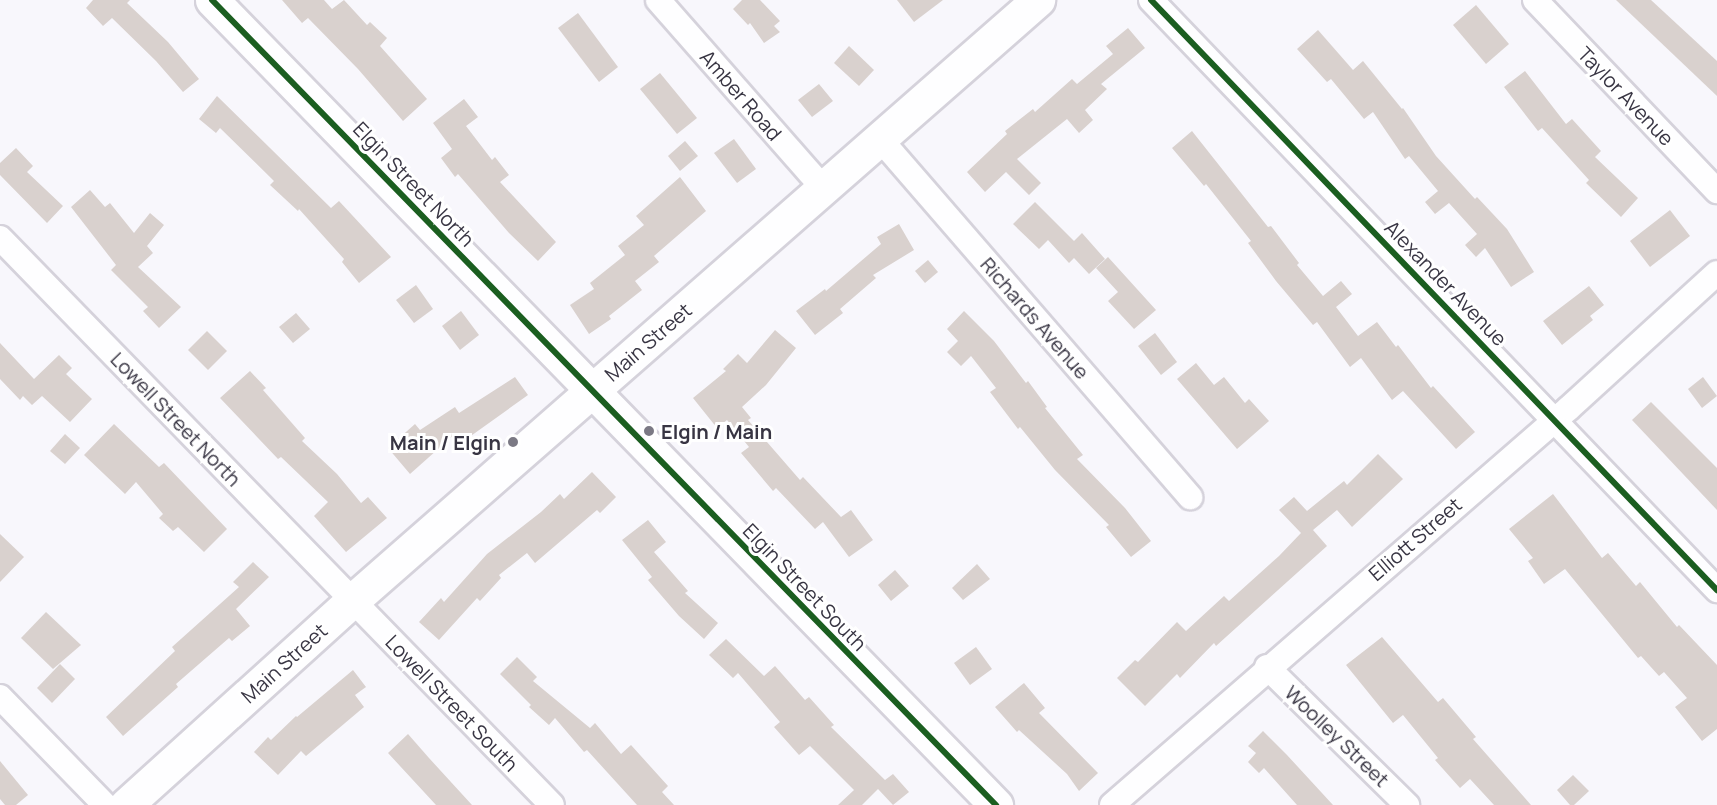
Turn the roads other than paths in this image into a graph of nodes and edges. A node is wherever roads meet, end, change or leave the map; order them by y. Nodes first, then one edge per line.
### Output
1 (212, 0) edge
2 (658, 0) edge
3 (1150, 0) edge
4 (1535, 0) edge
5 (1022, 5) edge
6 (880, 139) junction
7 (824, 189) junction
8 (1717, 191) edge
9 (0, 238) edge
10 (1717, 273) edge
11 (592, 390) junction
12 (1553, 420) junction
13 (1190, 497) dead end
14 (1717, 590) edge
15 (353, 600) junction
16 (1267, 667) junction
17 (0, 697) edge
18 (105, 805) edge
19 (126, 805) edge
20 (552, 805) edge
21 (996, 805) edge
22 (1112, 805) edge
23 (1407, 805) edge

1 - 11 main road, Elgin Street North
2 - 7 street, Amber Road
3 - 12 street, Alexander Avenue
4 - 8 street, Taylor Avenue
5 - 6 main road, Main Street
6 - 7 main road, Main Street
6 - 13 street, Richards Avenue
7 - 11 main road, Main Street
9 - 15 street, Lowell Street North
10 - 12 street, Elliott Street
11 - 15 main road, Main Street
11 - 21 main road, Elgin Street South
12 - 14 street, Alexander Avenue
12 - 16 street, Elliott Street
15 - 19 main road, Main Street
15 - 20 street, Lowell Street South
16 - 22 street, Elliott Street
16 - 23 street, Woolley Street
17 - 18 street

